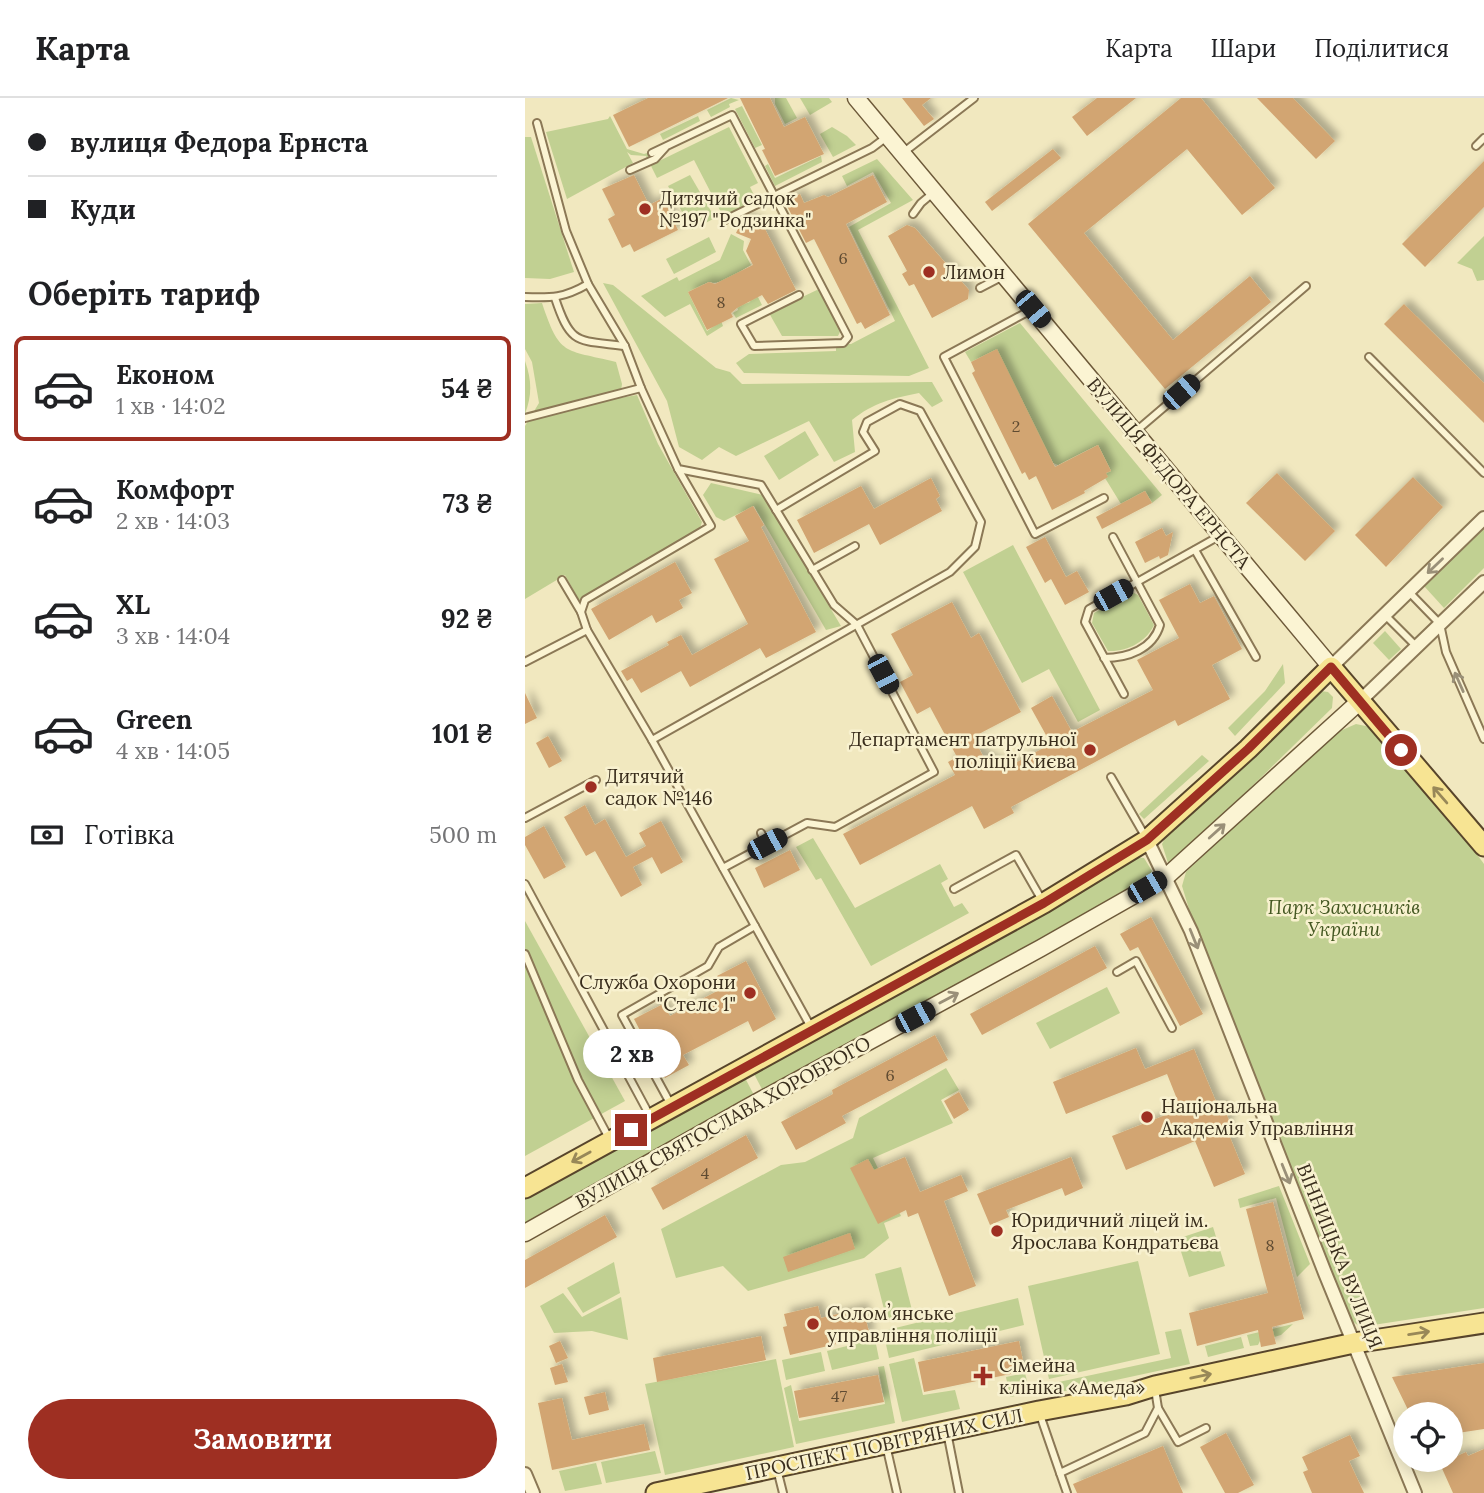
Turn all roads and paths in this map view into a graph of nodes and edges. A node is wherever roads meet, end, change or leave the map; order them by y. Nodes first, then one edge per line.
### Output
1 (856, 98) edge
2 (974, 98) edge
3 (537, 123) dead end
4 (888, 136) junction
5 (1484, 138) edge
6 (669, 144) junction
7 (1476, 146) dead end
8 (652, 153) dead end
9 (903, 153) junction
10 (630, 170) dead end
11 (935, 192) junction
12 (774, 197) junction
13 (913, 214) dead end
14 (725, 220) dead end
15 (1005, 275) junction
16 (589, 284) junction
17 (1306, 286) dead end
18 (980, 288) dead end
19 (799, 295) dead end
20 (525, 297) edge
21 (555, 298) junction
22 (1033, 309) junction
23 (625, 346) junction
24 (1369, 357) dead end
25 (641, 388) junction
26 (525, 418) edge
27 (1135, 432) junction
28 (678, 469) junction
29 (1484, 473) edge
30 (1104, 498) dead end
31 (776, 510) junction
32 (1484, 518) edge
33 (1221, 535) junction
34 (1113, 537) dead end
35 (855, 546) dead end
36 (1195, 550) junction
37 (812, 570) junction
38 (562, 580) dead end
39 (1137, 582) junction
40 (1484, 582) edge
41 (1409, 592) junction
42 (581, 612) junction
43 (1385, 615) junction
44 (1440, 624) junction
45 (857, 625) junction
46 (587, 630) junction
47 (1417, 647) junction
48 (1256, 657) dead end
49 (1104, 658) junction
50 (525, 662) edge
51 (1331, 667) junction
52 (1124, 694) dead end
53 (1360, 701) junction
54 (1484, 739) edge
55 (652, 740) junction
56 (1111, 777) dead end
57 (596, 780) dead end
58 (525, 818) edge
59 (761, 833) dead end
60 (1147, 840) junction
61 (767, 844) junction
62 (1483, 844) edge
63 (723, 868) junction
64 (1166, 877) junction
65 (525, 884) edge
66 (954, 889) dead end
67 (1044, 903) junction
68 (755, 926) junction
69 (525, 954) edge
70 (1117, 972) dead end
71 (1172, 1028) dead end
72 (813, 1031) junction
73 (673, 1108) junction
74 (651, 1119) junction
75 (610, 1142) junction
76 (525, 1188) edge
77 (525, 1233) edge
78 (1484, 1323) edge
79 (1354, 1343) junction
80 (1155, 1386) junction
81 (1158, 1408) junction
82 (1039, 1411) junction
83 (1206, 1427) dead end
84 (947, 1430) junction
85 (885, 1443) junction
86 (776, 1467) junction
87 (525, 1474) edge
88 (1060, 1474) junction
89 (533, 1493) edge
90 (656, 1493) edge
91 (783, 1493) edge
92 (897, 1493) edge
93 (959, 1493) edge
94 (1067, 1493) edge
95 (1415, 1493) edge

1 - 4 street, ВУЛИЦЯ ФЕДОРА ЕРНСТА
2 - 9 lane
3 - 16 lane
4 - 9 street, ВУЛИЦЯ ФЕДОРА ЕРНСТА
4 - 12 lane
5 - 7 lane
6 - 8 lane
6 - 10 lane
6 - 12 lane
9 - 11 street, ВУЛИЦЯ ФЕДОРА ЕРНСТА
11 - 13 lane
11 - 15 street, ВУЛИЦЯ ФЕДОРА ЕРНСТА
12 - 14 lane
12 - 19 lane
15 - 18 lane
15 - 22 street, ВУЛИЦЯ ФЕДОРА ЕРНСТА
16 - 21 lane
16 - 23 lane
17 - 27 lane
20 - 21 lane
21 - 23 lane
22 - 27 street, ВУЛИЦЯ ФЕДОРА ЕРНСТА
22 - 30 lane
23 - 25 lane
24 - 29 lane
25 - 26 lane
25 - 28 lane
27 - 33 street, ВУЛИЦЯ ФЕДОРА ЕРНСТА
28 - 31 lane
28 - 42 lane
31 - 37 lane
31 - 45 lane
32 -> 41 street, ВУЛИЦЯ СВЯТОСЛАВА ХОРОБРОГО
33 - 36 lane
33 - 51 street, ВУЛИЦЯ ФЕДОРА ЕРНСТА
34 - 39 lane
35 - 37 lane
36 - 39 lane
36 - 48 lane
37 - 45 lane
38 - 42 lane
39 - 49 lane
39 - 49 lane
40 - 44 street, ВУЛИЦЯ СВЯТОСЛАВА ХОРОБРОГО
41 - 43 street, ВУЛИЦЯ СВЯТОСЛАВА ХОРОБРОГО
41 - 44 lane
42 - 46 lane
43 - 47 lane
43 - 51 street, ВУЛИЦЯ СВЯТОСЛАВА ХОРОБРОГО
44 - 47 street, ВУЛИЦЯ СВЯТОСЛАВА ХОРОБРОГО
54 -> 44 lane
45 - 55 lane
45 - 61 lane
46 - 50 lane
46 - 55 lane
47 - 53 street, ВУЛИЦЯ СВЯТОСЛАВА ХОРОБРОГО
49 - 52 lane
51 - 53 main road, ВУЛИЦЯ ФЕДОРА ЕРНСТА
51 - 60 main road, ВУЛИЦЯ СВЯТОСЛАВА ХОРОБРОГО
62 -> 53 main road, ВУЛИЦЯ ФЕДОРА ЕРНСТА
64 -> 53 street, ВУЛИЦЯ СВЯТОСЛАВА ХОРОБРОГО
55 - 63 lane
56 - 60 lane
57 - 58 lane
59 - 61 lane
60 - 64 street, ВІННИЦЬКА ВУЛИЦЯ
60 - 67 main road, ВУЛИЦЯ СВЯТОСЛАВА ХОРОБРОГО
61 - 63 lane
63 - 68 lane
77 -> 64 street, ВУЛИЦЯ СВЯТОСЛАВА ХОРОБРОГО
64 -> 79 street, ВІННИЦЬКА ВУЛИЦЯ
65 - 74 lane
66 - 67 lane
67 - 72 main road, ВУЛИЦЯ СВЯТОСЛАВА ХОРОБРОГО
68 - 72 lane
68 - 73 lane
69 - 75 lane
70 - 71 lane
72 - 73 main road, ВУЛИЦЯ СВЯТОСЛАВА ХОРОБРОГО
73 - 74 main road, ВУЛИЦЯ СВЯТОСЛАВА ХОРОБРОГО
74 - 75 main road, ВУЛИЦЯ СВЯТОСЛАВА ХОРОБРОГО
75 -> 76 main road, ВУЛИЦЯ СВЯТОСЛАВА ХОРОБРОГО
79 -> 78 main road, ПРОСПЕКТ ПОВІТРЯНИХ СИЛ
80 -> 79 main road, ПРОСПЕКТ ПОВІТРЯНИХ СИЛ
79 - 95 street, ВІННИЦЬКА ВУЛИЦЯ
80 - 81 lane
80 - 82 main road, ПРОСПЕКТ ПОВІТРЯНИХ СИЛ
81 - 83 lane
81 - 88 lane
82 - 84 main road, ПРОСПЕКТ ПОВІТРЯНИХ СИЛ
82 - 88 lane
84 - 85 main road, ПРОСПЕКТ ПОВІТРЯНИХ СИЛ
84 - 93 lane
85 - 86 main road, ПРОСПЕКТ ПОВІТРЯНИХ СИЛ
85 - 92 lane
86 - 90 main road, ПРОСПЕКТ ПОВІТРЯНИХ СИЛ
86 - 91 lane
87 - 89 street
88 - 94 lane

